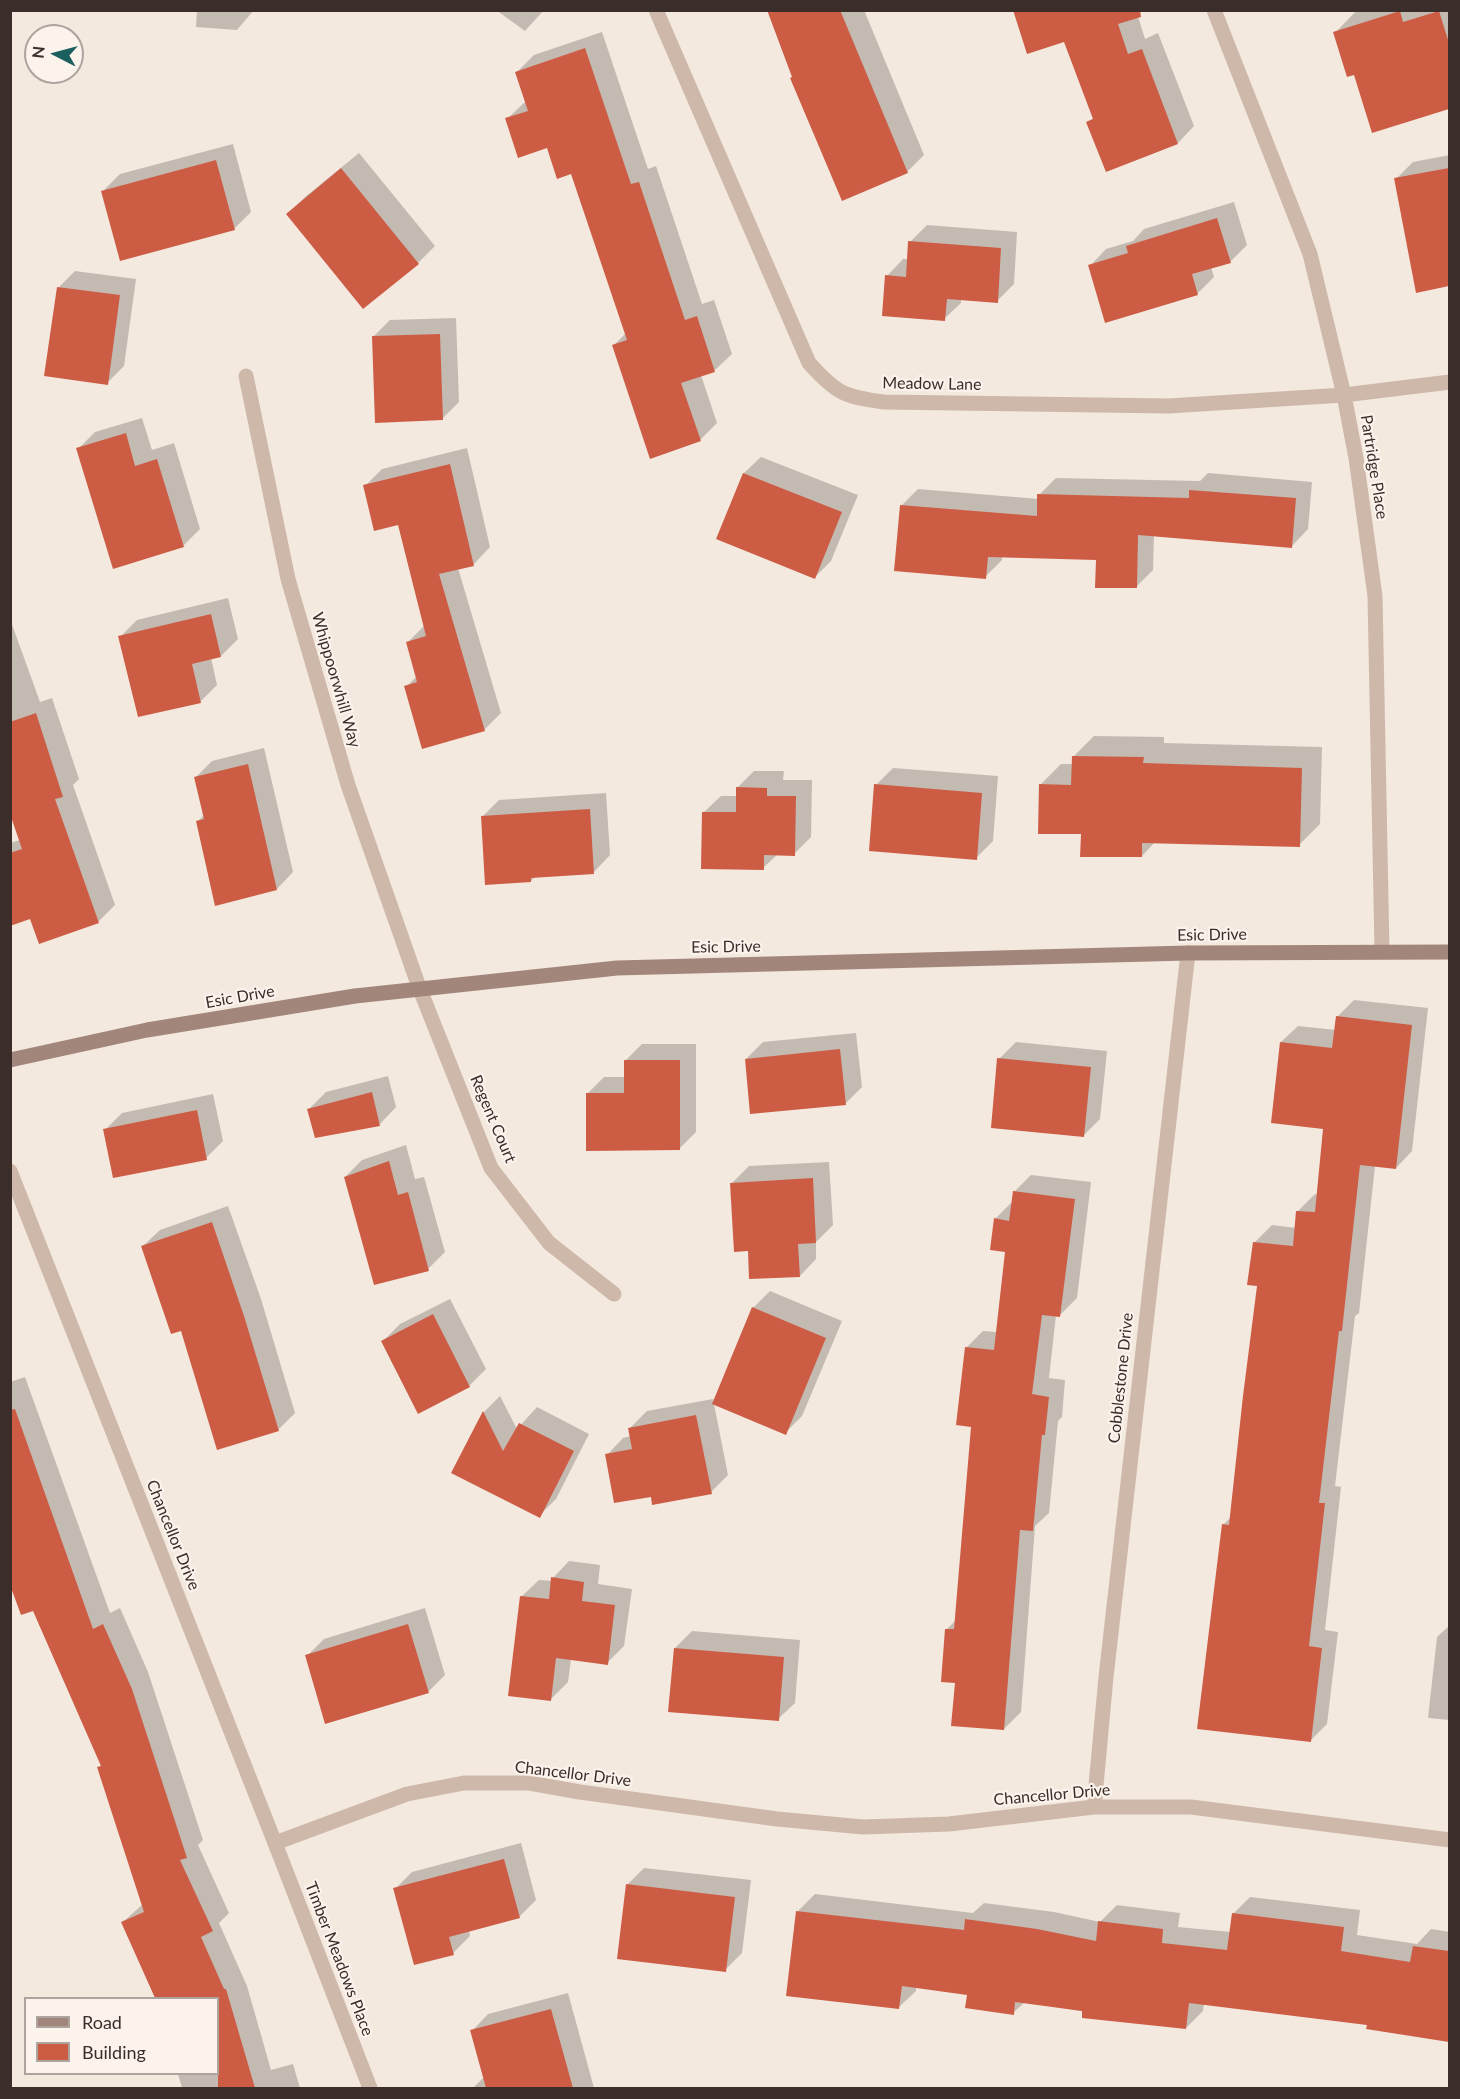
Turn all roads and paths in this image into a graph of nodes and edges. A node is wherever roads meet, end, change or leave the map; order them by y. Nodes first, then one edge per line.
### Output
1 (656, 10) edge
2 (1214, 10) edge
3 (246, 375) dead end
4 (1449, 382) edge
5 (1344, 395) junction
6 (1382, 951) junction
7 (1449, 952) edge
8 (1188, 953) junction
9 (419, 987) junction
10 (10, 1060) edge
11 (10, 1171) edge
12 (614, 1294) dead end
13 (1094, 1807) junction
14 (1449, 1840) edge
15 (275, 1843) junction
16 (370, 2088) edge

1 - 5 street, Meadow Lane
2 - 5 street, Partridge Place
3 - 9 street, Whippoorwhill Way
4 - 5 street, Meadow Lane
5 - 6 street, Partridge Place
6 - 7 street, Esic Drive
6 - 8 street, Esic Drive
8 - 9 street, Esic Drive
8 - 13 street, Cobblestone Drive
9 - 10 street, Esic Drive
9 - 12 street, Regent Court
11 - 15 street, Chancellor Drive
13 - 14 street, Chancellor Drive
13 - 15 street, Chancellor Drive
15 - 16 street, Timber Meadows Place

